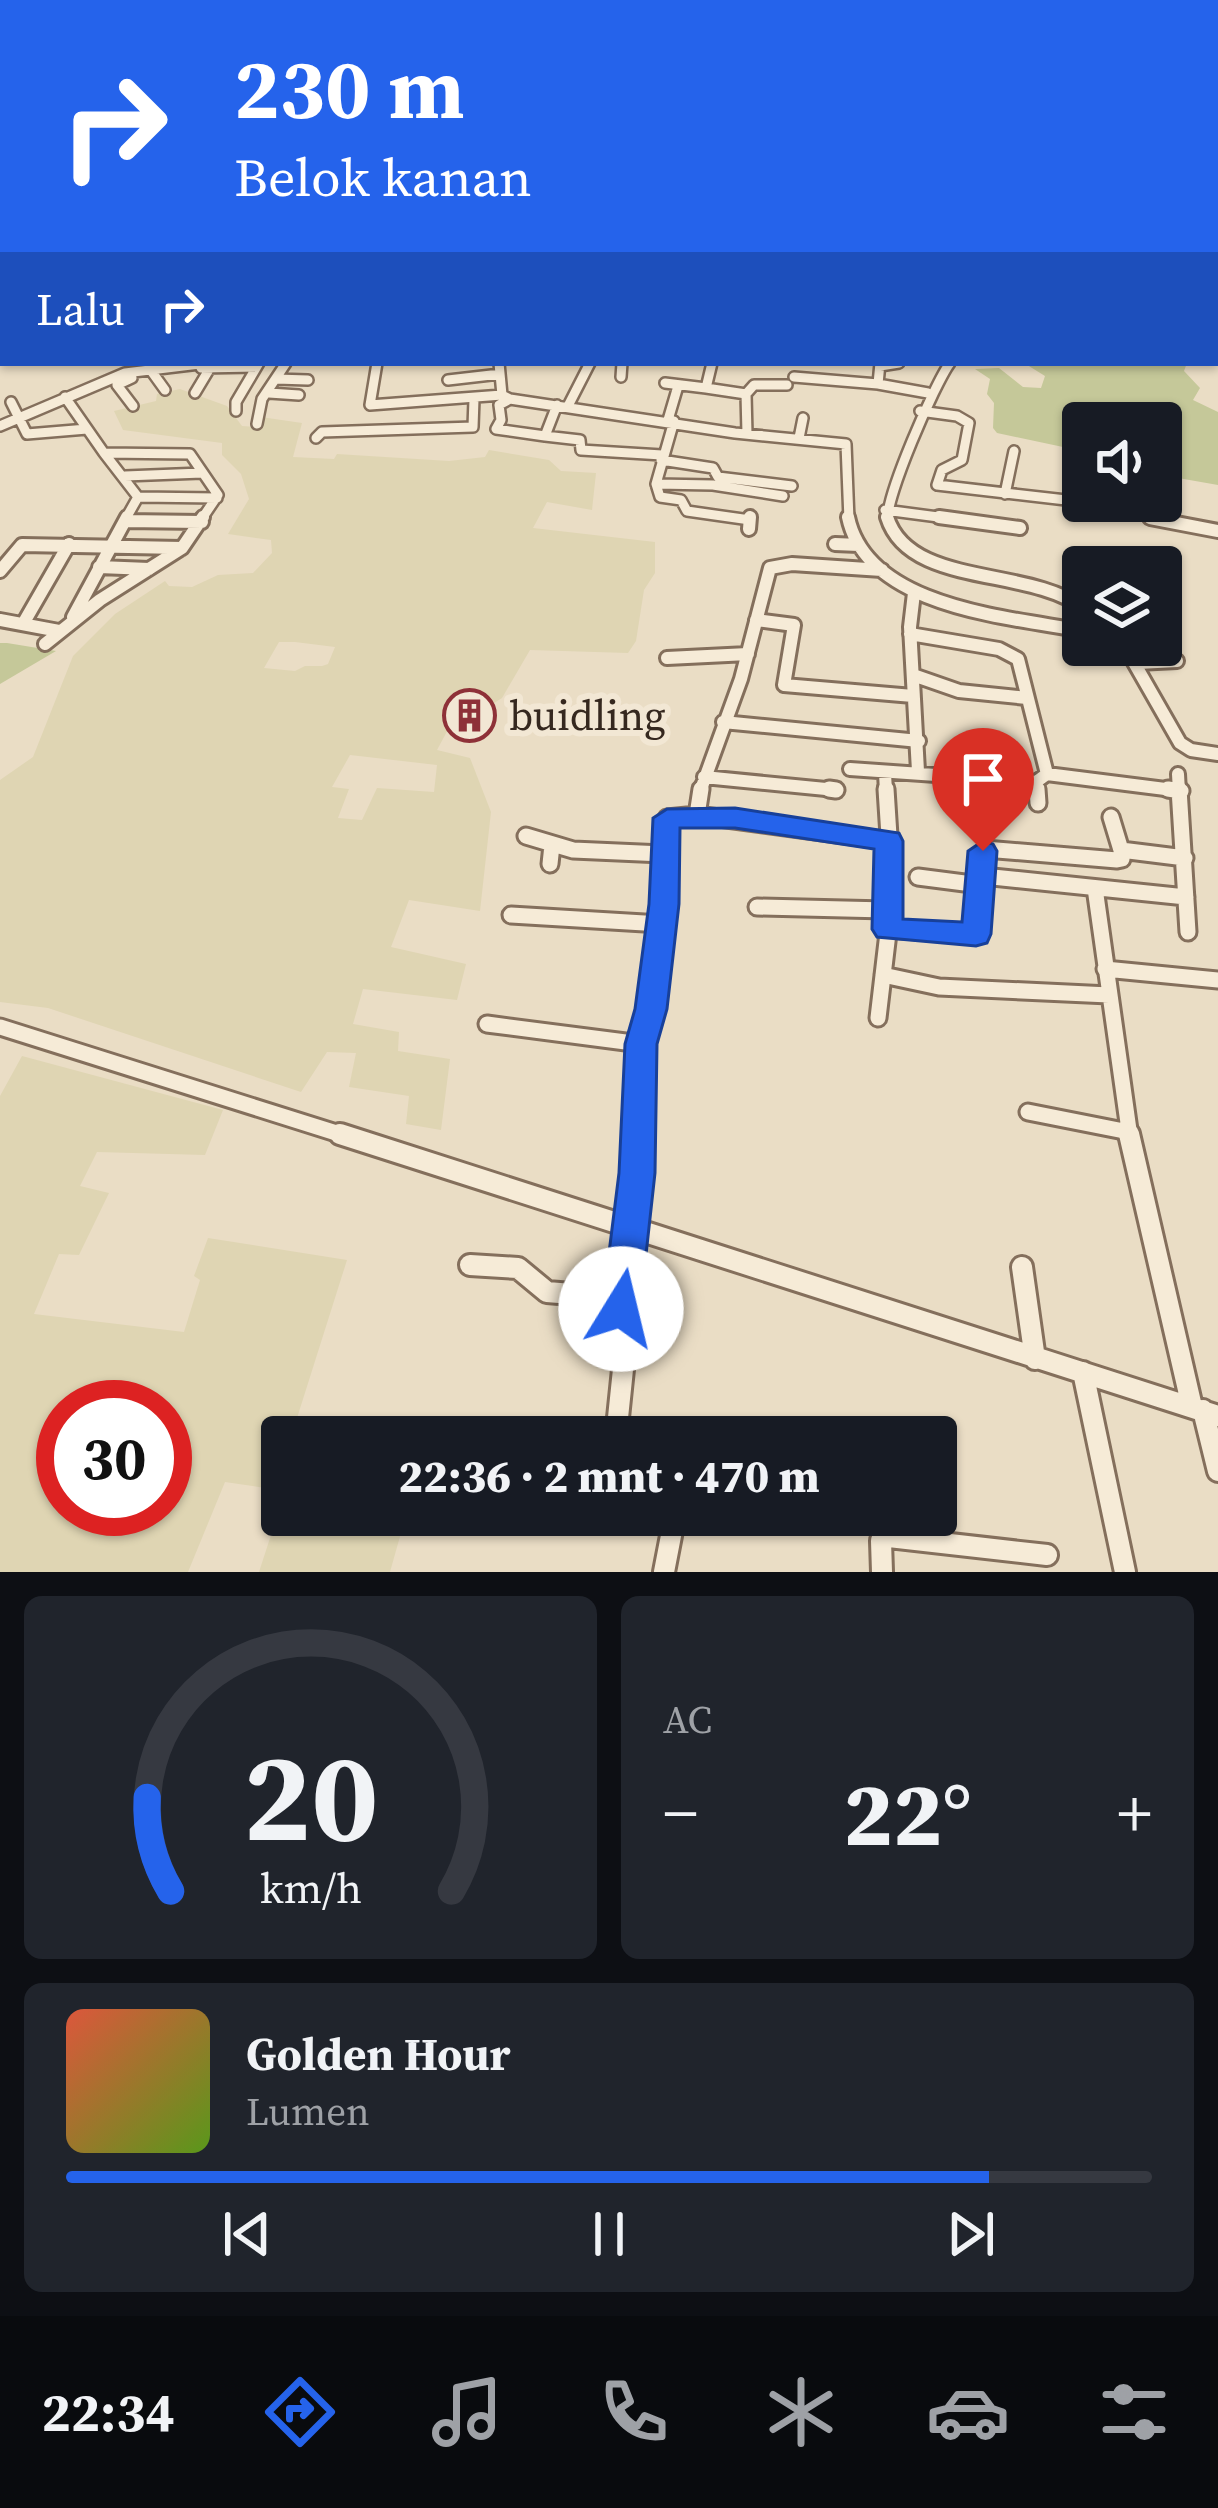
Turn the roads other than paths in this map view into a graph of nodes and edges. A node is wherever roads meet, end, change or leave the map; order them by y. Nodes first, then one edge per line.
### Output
1 (173, 366) edge
2 (201, 366) edge
3 (208, 366) edge
4 (256, 366) edge
5 (284, 366) edge
6 (376, 366) edge
7 (588, 366) edge
8 (622, 366) edge
9 (711, 366) edge
10 (824, 366) edge
11 (880, 366) edge
12 (948, 366) edge
13 (500, 369) edge
14 (152, 372) junction
15 (621, 377) dead end
16 (276, 379) junction
17 (827, 379) junction
18 (308, 380) dead end
19 (448, 380) dead end
20 (665, 383) dead end
21 (878, 384) junction
22 (678, 386) junction
23 (706, 388) junction
24 (165, 390) dead end
25 (195, 393) dead end
26 (269, 393) junction
27 (928, 393) junction
28 (746, 394) junction
29 (299, 395) dead end
30 (64, 397) junction
31 (506, 397) junction
32 (474, 398) junction
33 (11, 401) dead end
34 (400, 405) junction
35 (133, 406) dead end
36 (562, 406) junction
37 (236, 411) dead end
38 (920, 411) junction
39 (16, 418) junction
40 (803, 418) dead end
41 (671, 421) junction
42 (257, 424) dead end
43 (0, 426) edge
44 (473, 427) junction
45 (87, 429) junction
46 (496, 429) junction
47 (390, 432) junction
48 (748, 434) junction
49 (544, 436) junction
50 (316, 438) dead end
51 (799, 438) junction
52 (1014, 451) dead end
53 (104, 453) junction
54 (662, 457) junction
55 (202, 473) junction
56 (125, 476) junction
57 (656, 484) junction
58 (1005, 494) junction
59 (137, 497) junction
60 (217, 498) junction
61 (1062, 500) edge
62 (885, 510) junction
63 (125, 521) junction
64 (202, 522) junction
65 (1173, 522) edge
66 (1020, 528) dead end
67 (749, 530) dead end
68 (1218, 530) edge
69 (69, 544) junction
70 (112, 544) junction
71 (835, 544) dead end
72 (859, 545) junction
73 (182, 548) junction
74 (939, 548) dead end
75 (932, 565) junction
76 (99, 567) junction
77 (148, 569) junction
78 (882, 570) junction
79 (2, 573) edge
80 (914, 592) junction
81 (1062, 594) edge
82 (0, 620) edge
83 (72, 620) junction
84 (756, 620) junction
85 (23, 623) junction
86 (1062, 626) edge
87 (59, 631) junction
88 (910, 634) junction
89 (45, 644) dead end
90 (748, 654) junction
91 (667, 658) dead end
92 (1139, 666) edge
93 (913, 675) junction
94 (913, 696) junction
95 (1027, 698) junction
96 (723, 722) junction
97 (919, 741) junction
98 (1218, 754) edge
99 (850, 770) dead end
100 (918, 771) junction
101 (885, 773) junction
102 (978, 776) junction
103 (704, 777) junction
104 (1042, 778) junction
105 (836, 790) dead end
106 (1038, 802) dead end
107 (697, 815) junction
108 (980, 815) dead end
109 (1111, 817) dead end
110 (526, 836) dead end
111 (889, 841) junction
112 (552, 845) junction
113 (1121, 850) junction
114 (663, 854) junction
115 (1185, 858) junction
116 (550, 864) dead end
117 (918, 877) dead end
118 (981, 881) junction
119 (1095, 888) junction
120 (1186, 897) junction
121 (758, 907) dead end
122 (886, 910) junction
123 (511, 916) dead end
124 (661, 924) junction
125 (887, 929) junction
126 (1188, 932) dead end
127 (1106, 969) junction
128 (883, 975) junction
129 (1218, 980) edge
130 (1109, 994) junction
131 (878, 1018) dead end
132 (487, 1024) dead end
133 (0, 1027) edge
134 (641, 1044) junction
135 (1028, 1112) dead end
136 (1129, 1132) junction
137 (631, 1227) junction
138 (470, 1265) dead end
139 (1022, 1267) dead end
140 (621, 1298) junction
141 (1035, 1359) junction
142 (1083, 1372) junction
143 (1204, 1411) edge
144 (618, 1416) edge
145 (1218, 1471) edge
146 (671, 1536) edge
147 (1047, 1555) dead end
148 (664, 1572) edge
149 (882, 1572) edge
150 (1125, 1572) edge

1 - 30 street
2 - 14 street
3 - 25 street
4 - 37 street
5 - 16 street
6 - 34 street
7 - 36 street
8 - 15 street
9 - 23 street
10 - 17 street
11 - 21 street
12 - 27 street
13 - 19 street
13 - 31 street
14 - 24 street
14 - 35 street
16 - 18 street
16 - 26 street
17 - 21 street
17 - 28 street
20 - 22 street
21 - 27 street
22 - 23 street
22 - 41 street
23 - 28 street
26 - 29 street
26 - 42 street
27 - 38 street
28 - 48 street
30 - 39 street
30 - 45 street
31 - 32 street
31 - 36 street
31 - 46 street
32 - 34 street
32 - 44 street
33 - 39 street
34 - 47 street
36 - 41 street
36 - 49 street
38 - 58 street
38 - 62 street
39 - 43 street
39 - 45 street
40 - 51 street
41 - 48 street
41 - 54 street
44 - 46 street
44 - 47 street
45 - 53 street
46 - 49 street
47 - 50 street
48 - 51 street
49 - 54 street
51 - 72 street
52 - 58 street
53 - 55 street
53 - 56 street
54 - 57 street
54 - 57 street
55 - 56 street
55 - 60 street
56 - 59 street
57 - 67 street
58 - 61 street
59 - 60 street
59 - 63 street
60 - 64 street
62 - 66 street
62 - 75 street
63 - 64 street
63 - 70 street
64 - 73 street
65 - 68 street
69 - 70 street
69 - 79 street
69 - 85 street
70 - 73 street
70 - 76 street
71 - 72 street
72 - 78 street
73 - 77 street
74 - 75 street
75 - 81 street
76 - 77 street
76 - 83 street
77 - 83 street
78 - 80 street
78 - 84 street
80 - 86 street
80 - 88 street
82 - 85 street
83 - 87 street
84 - 90 street
84 - 94 street
85 - 87 street
87 - 89 street
88 - 93 street
88 - 95 street
90 - 91 street
90 - 96 street
92 - 98 street
93 - 94 street
93 - 95 street
94 - 97 street
95 - 104 street
96 - 97 street
96 - 103 street
97 - 100 street
99 - 101 street
100 - 101 street
100 - 102 street
101 - 111 street
102 - 104 street
102 - 108 street
103 - 105 street
103 - 107 street
104 - 106 street
104 - 115 street
107 - 111 street
107 - 114 street
109 - 113 street
110 - 112 street
111 - 122 street
112 - 114 street
112 - 116 street
113 - 115 street
113 - 118 street
114 - 124 street
115 - 120 street
117 - 118 street
118 - 119 street
118 - 125 street
119 - 120 street
119 - 127 street
120 - 126 street
121 - 122 street
122 - 125 street
123 - 124 street
124 - 134 street
125 - 128 street
127 - 129 street
127 - 130 street
128 - 130 street
128 - 131 street
130 - 136 street
132 - 134 street
133 - 137 street
134 - 137 street
135 - 136 street
136 - 143 street
137 - 140 street
137 - 141 street
138 - 140 street
139 - 141 street
140 - 144 street
141 - 142 street
142 - 143 street
142 - 150 street
143 - 145 street
146 - 148 street
147 - 149 street

